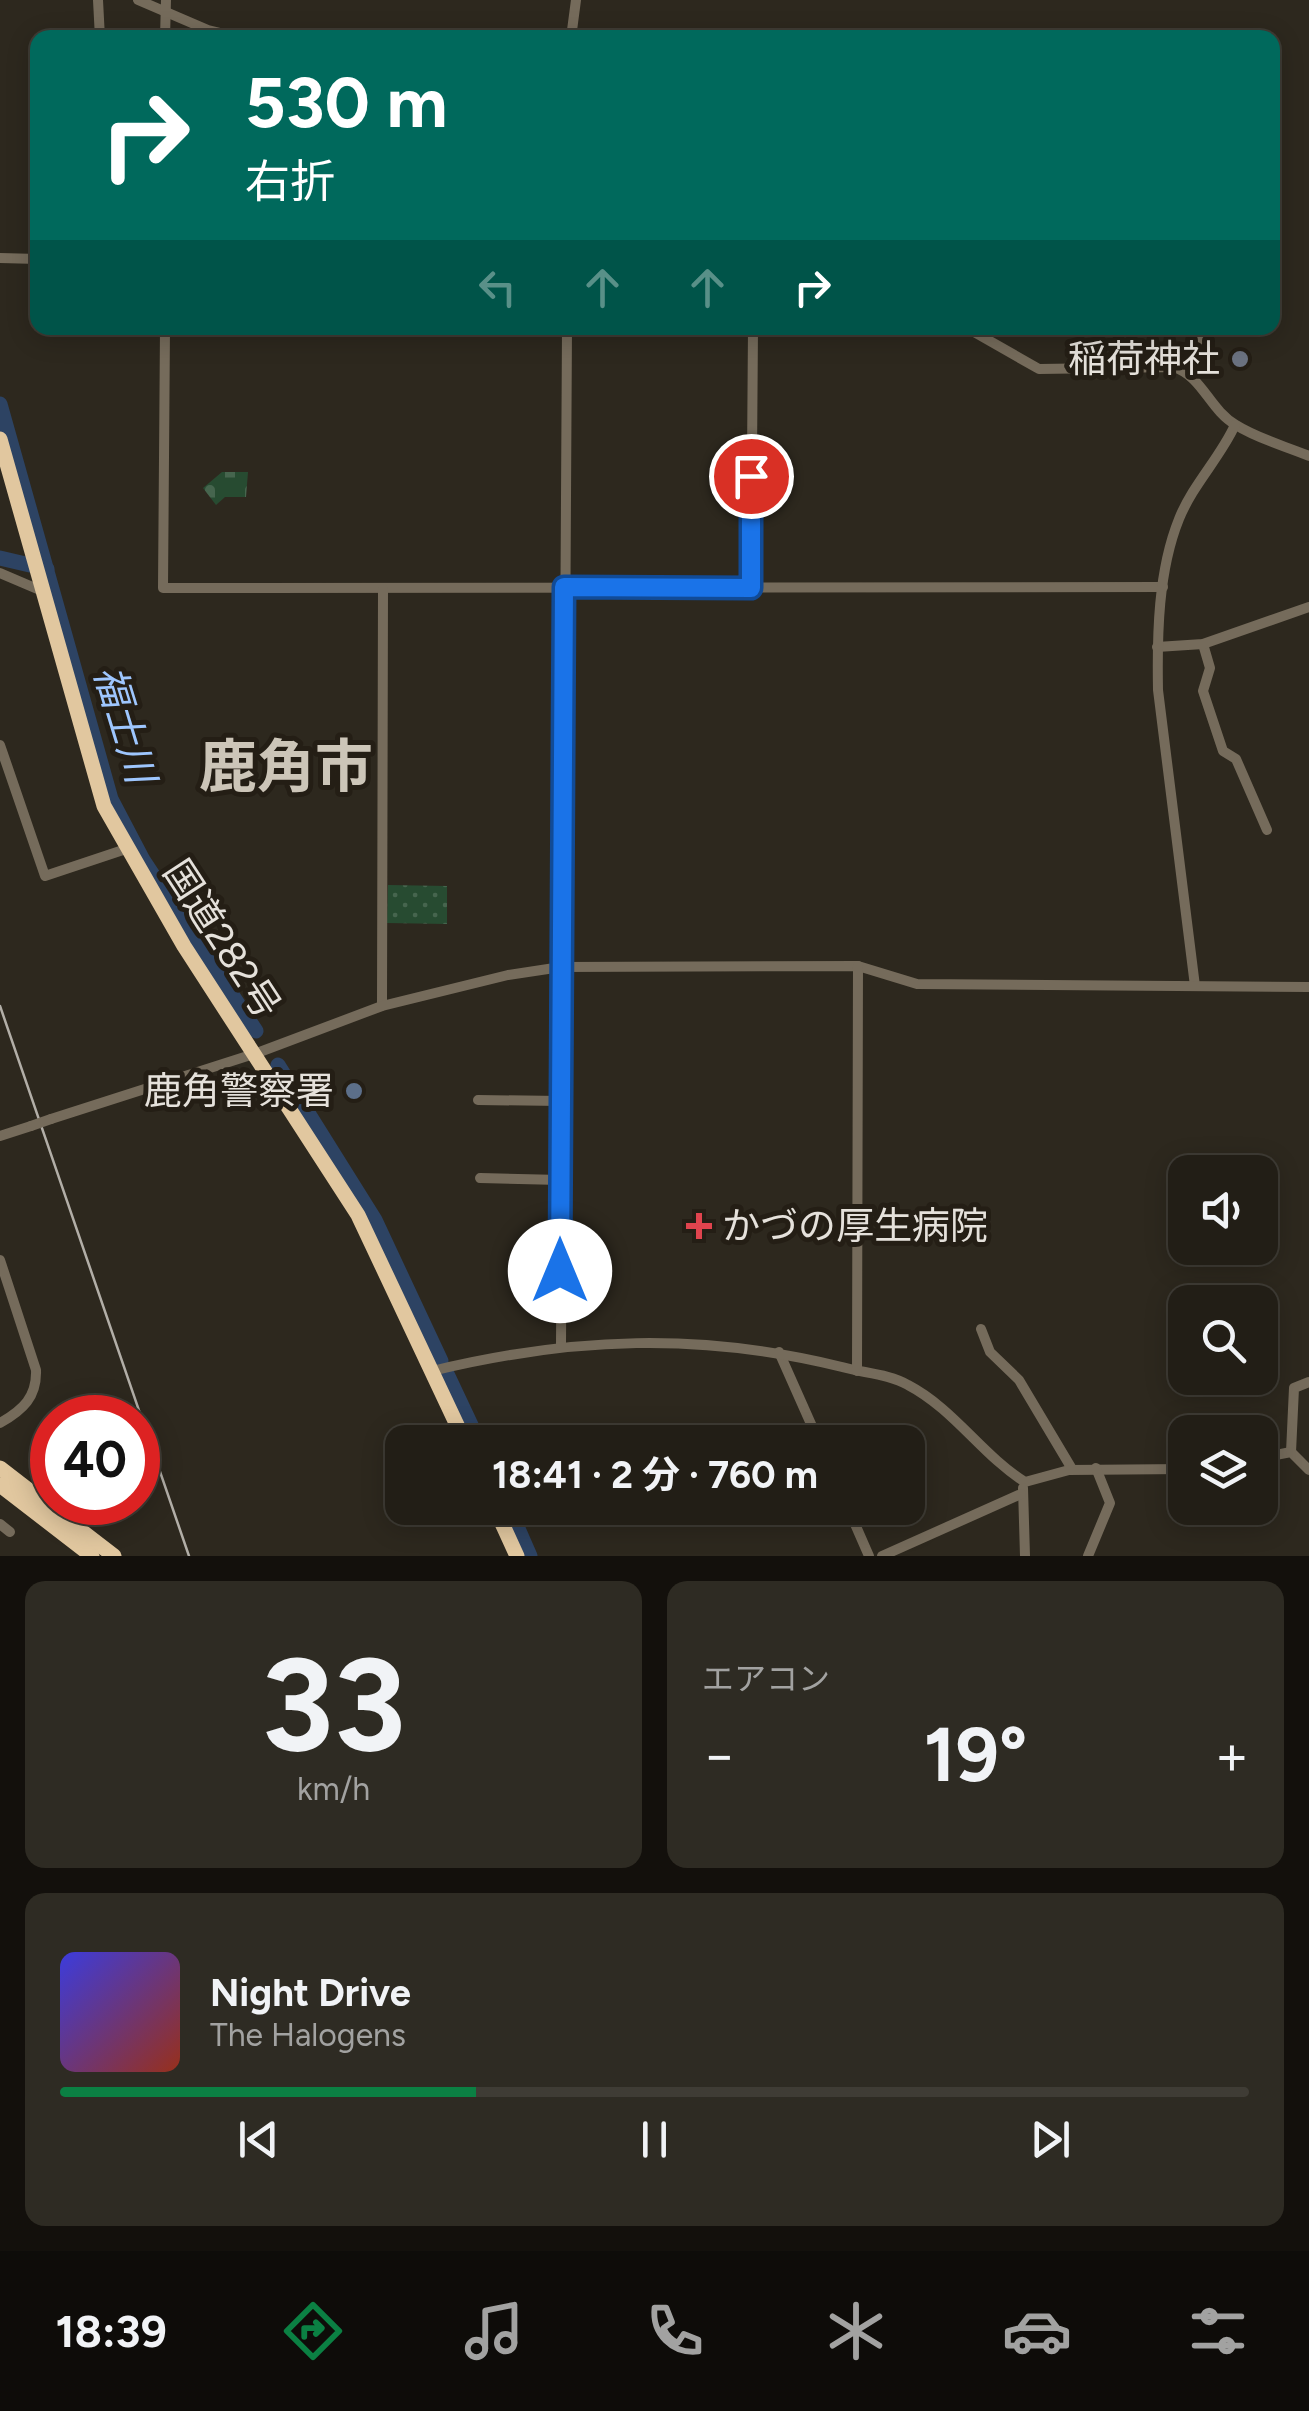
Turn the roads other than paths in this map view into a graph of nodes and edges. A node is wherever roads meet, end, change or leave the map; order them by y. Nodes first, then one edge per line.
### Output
1 (98, 0) edge
2 (138, 0) edge
3 (166, 0) edge
4 (576, 0) edge
5 (169, 14) junction
6 (100, 30) edge
7 (167, 30) edge
8 (217, 30) edge
9 (573, 30) edge
10 (0, 258) edge
11 (30, 260) edge
12 (165, 335) edge
13 (567, 335) edge
14 (753, 335) edge
15 (978, 335) edge
16 (1200, 335) edge
17 (1194, 376) junction
18 (1235, 425) junction
19 (0, 439) edge
20 (1309, 456) edge
21 (0, 573) edge
22 (40, 586) junction
23 (564, 587) junction
24 (1163, 587) junction
25 (751, 588) junction
26 (383, 589) junction
27 (1309, 608) edge
28 (1202, 644) junction
29 (1157, 647) junction
30 (0, 745) edge
31 (1267, 830) dead end
32 (126, 849) junction
33 (858, 966) junction
34 (561, 968) junction
35 (1195, 986) junction
36 (1309, 987) edge
37 (382, 1006) junction
38 (257, 1053) junction
39 (478, 1100) dead end
40 (560, 1101) junction
41 (0, 1136) edge
42 (480, 1178) dead end
43 (561, 1180) junction
44 (0, 1260) edge
45 (982, 1330) dead end
46 (561, 1345) junction
47 (779, 1352) junction
48 (432, 1371) junction
49 (857, 1372) junction
50 (1309, 1382) edge
51 (0, 1423) edge
52 (457, 1425) edge
53 (811, 1425) edge
54 (1292, 1452) junction
55 (1278, 1455) edge
56 (0, 1468) edge
57 (1096, 1468) junction
58 (1168, 1469) edge
59 (1072, 1470) junction
60 (1309, 1470) edge
61 (0, 1485) edge
62 (1023, 1488) junction
63 (503, 1525) edge
64 (855, 1525) edge
65 (92, 1556) edge
66 (114, 1556) edge
67 (517, 1556) edge
68 (869, 1556) edge
69 (882, 1556) edge
70 (1025, 1556) edge
71 (1088, 1556) edge

1 - 6 street
2 - 5 street
3 - 5 street
4 - 9 street
5 - 7 street
5 - 8 street
10 - 11 street
12 - 26 street
13 - 23 street
14 - 25 street
15 - 17 street
16 - 17 street
17 - 18 street
18 - 20 street
18 - 24 street
19 - 22 highway, 国道282号
21 - 22 street
22 - 32 highway, 国道282号
23 - 25 street
23 - 26 street
23 - 34 street
24 - 25 street
24 - 29 street
26 - 37 street
27 - 28 street
28 - 29 street
28 - 31 street
29 - 35 street
30 - 32 street
32 - 38 highway, 国道282号
33 - 34 street
33 - 35 street
33 - 49 street
34 - 37 street
34 - 40 street
35 - 36 street
37 - 38 street
38 - 41 street, bridge
38 - 48 highway, 国道282号
39 - 40 street
40 - 43 street
42 - 43 street
43 - 46 street
44 - 51 street
45 - 59 street
46 - 47 street
46 - 48 street
47 - 49 street
47 - 53 street
48 - 52 highway, 国道282号
49 - 62 street
50 - 54 street
54 - 55 street
54 - 60 street
56 - 66 highway
57 - 58 street
57 - 59 street
57 - 71 street
59 - 62 street
61 - 65 highway
62 - 69 street
62 - 70 street
63 - 67 highway
64 - 68 street

